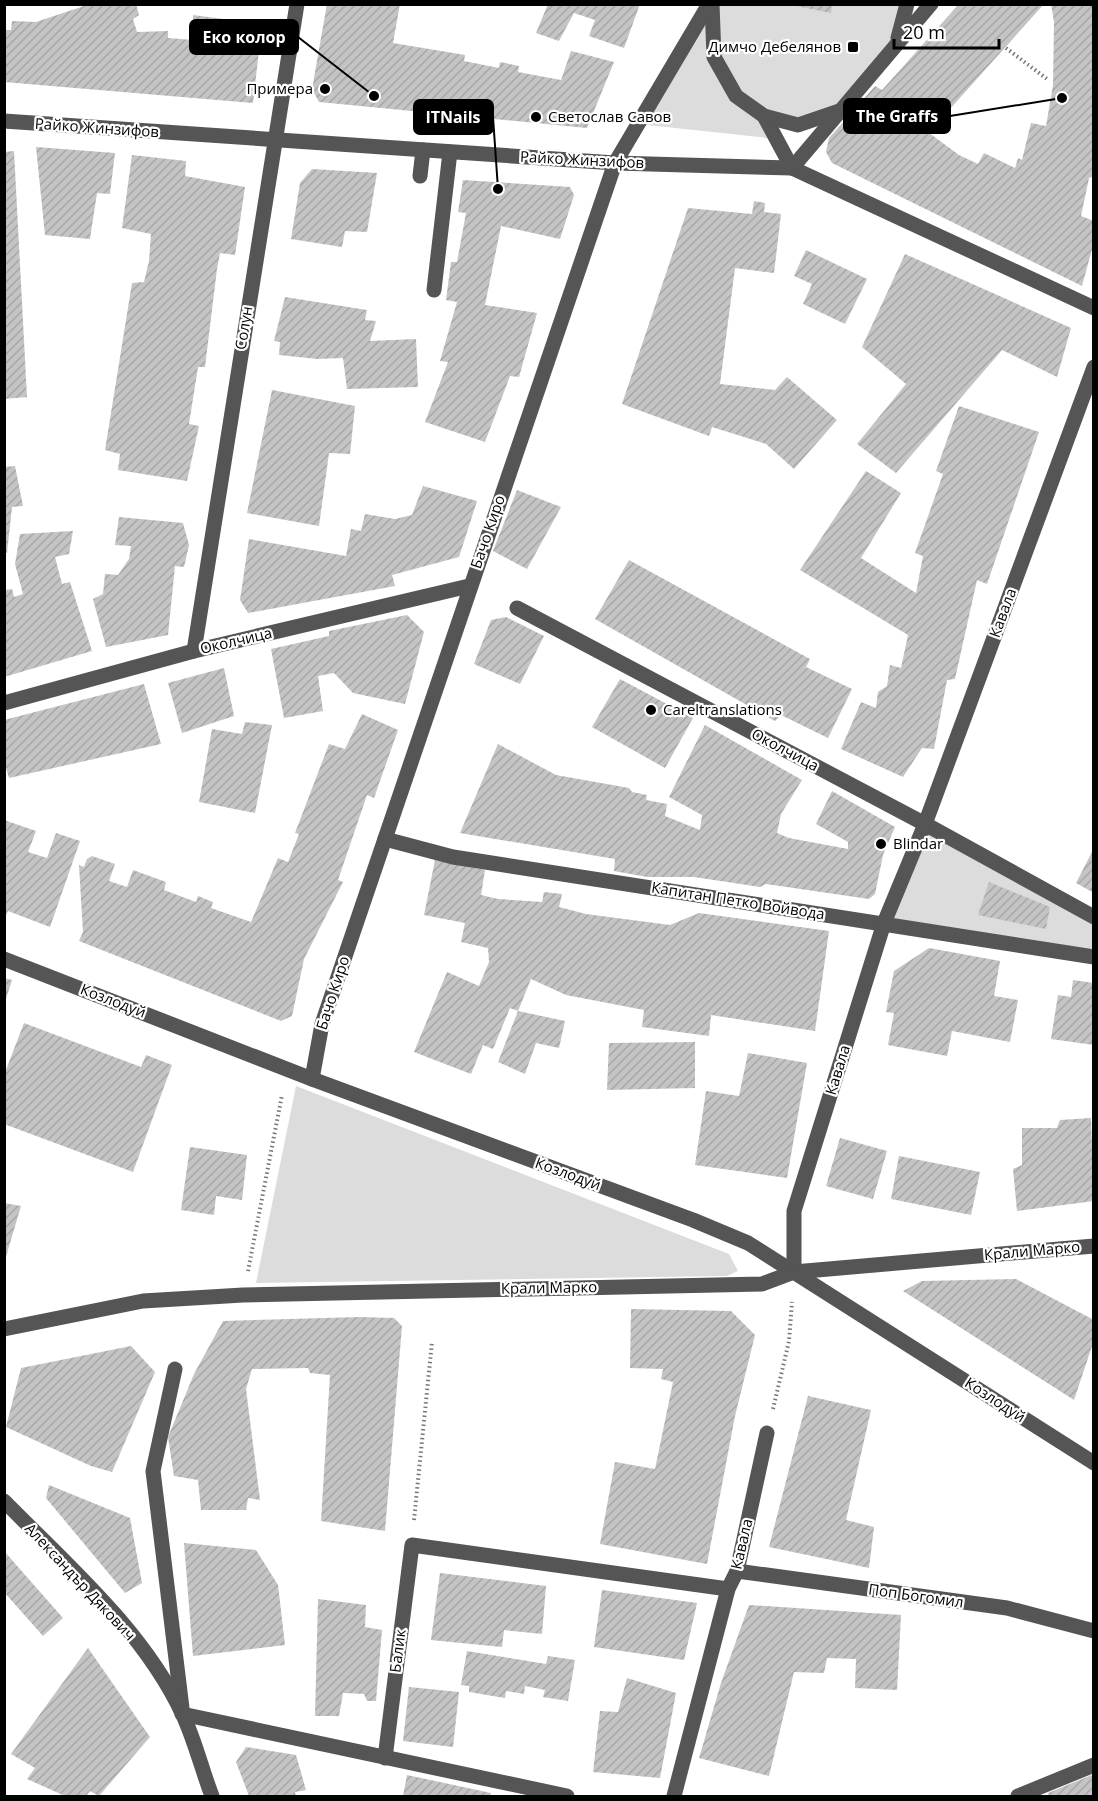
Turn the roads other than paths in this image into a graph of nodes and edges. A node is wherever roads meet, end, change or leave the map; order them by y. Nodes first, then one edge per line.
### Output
1 (297, 4) edge
2 (711, 4) edge
3 (907, 4) edge
4 (931, 4) edge
5 (893, 48) junction
6 (841, 110) junction
7 (764, 117) junction
8 (4, 121) edge
9 (273, 141) junction
10 (423, 150) junction
11 (450, 152) junction
12 (615, 163) junction
13 (792, 168) junction
14 (420, 176) dead end
15 (434, 290) dead end
16 (1094, 308) edge
17 (1094, 368) edge
18 (469, 586) junction
19 (517, 608) dead end
20 (194, 651) junction
21 (4, 703) edge
22 (925, 824) junction
23 (385, 839) junction
24 (1094, 917) edge
25 (884, 923) junction
26 (1094, 957) edge
27 (4, 959) edge
28 (312, 1079) junction
29 (1094, 1246) edge
30 (794, 1272) junction
31 (4, 1329) edge
32 (175, 1369) dead end
33 (767, 1433) road end
34 (1094, 1463) edge
35 (4, 1501) edge
36 (737, 1571) junction
37 (728, 1589) junction
38 (1094, 1631) edge
39 (182, 1714) junction
40 (385, 1758) junction
41 (1094, 1765) edge
42 (212, 1797) edge
43 (567, 1797) edge
44 (674, 1797) edge
45 (1018, 1797) edge

1 - 9 street, Солун
2 - 7 street
2 - 12 street, Бачо Киро
3 - 5 street
4 - 5 street
5 - 6 street
6 - 7 street
6 - 13 street
7 - 13 street
8 - 9 street, Райко Жинзифов
9 - 10 street, Райко Жинзифов
9 - 20 street, Солун
10 - 11 street, Райко Жинзифов
10 - 14 street
11 - 12 street, Райко Жинзифов
11 - 15 street
12 - 13 street, Райко Жинзифов
12 - 18 street, Бачо Киро
13 - 16 street, Райко Жинзифов
17 - 22 street, Кавала
18 - 20 street, Околчица
18 - 23 street, Бачо Киро
19 - 22 street, Околчица
20 - 21 street, Околчица
22 - 24 street, Околчица
22 - 25 street, Кавала
23 - 25 street, Капитан Петко Войвода
23 - 28 street, Бачо Киро
25 - 26 street, Капитан Петко Войвода
25 - 30 street, Кавала
27 - 28 street, Козлодуй
28 - 30 street, Козлодуй
29 - 30 street, Крали Марко
30 - 31 street, Крали Марко
30 - 34 street, Козлодуй
32 - 39 street
33 - 36 street, Кавала
35 - 39 street, Александър Дякович
36 - 37 street, Кавала
36 - 38 street, Поп Богомил
37 - 40 street, Балик
37 - 44 street, Кавала
39 - 40 street
39 - 42 street, Александър Дякович
40 - 43 street
41 - 45 street

